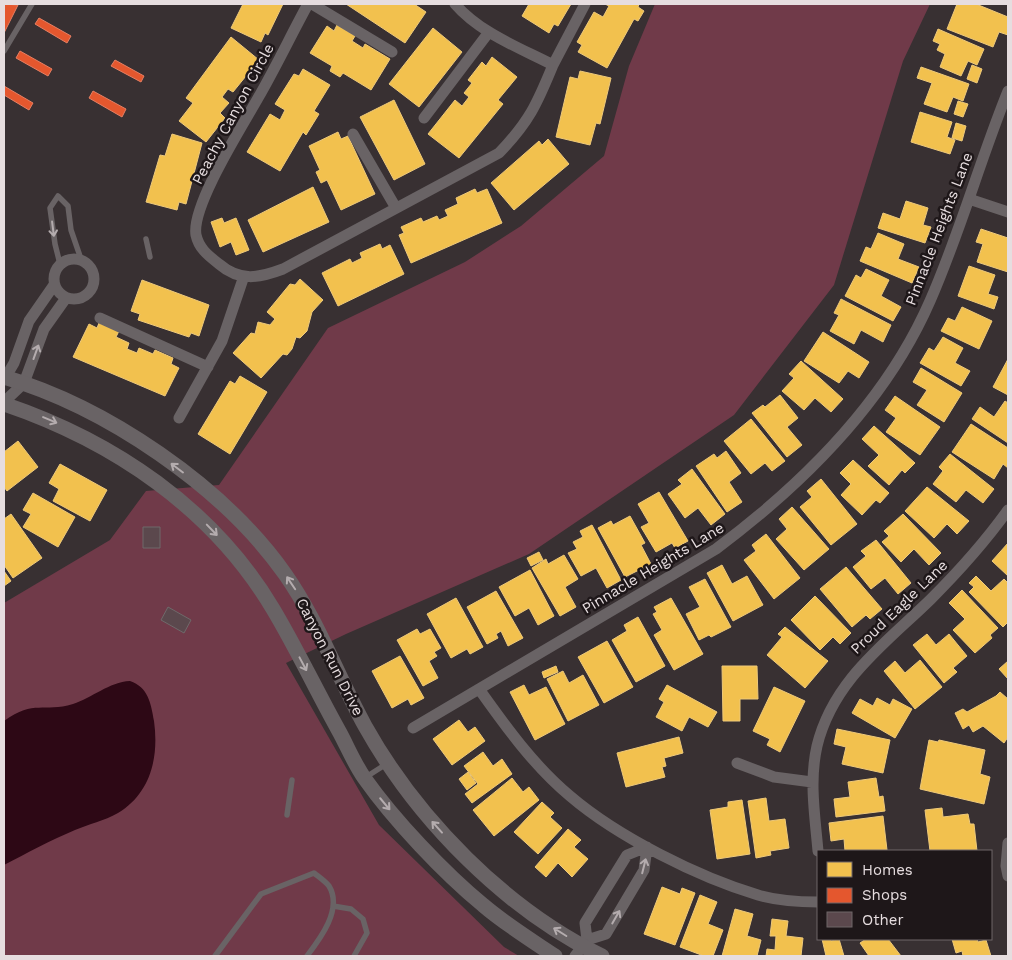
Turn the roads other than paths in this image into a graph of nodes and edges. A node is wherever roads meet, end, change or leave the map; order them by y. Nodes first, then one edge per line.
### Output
1 (32, 4) edge
2 (308, 4) edge
3 (312, 4) edge
4 (455, 4) edge
5 (585, 4) edge
6 (489, 32) junction
7 (4, 51) edge
8 (392, 52) dead end
9 (553, 65) junction
10 (1008, 91) edge
11 (424, 118) dead end
12 (353, 134) dead end
13 (969, 199) junction
14 (396, 208) junction
15 (1008, 212) edge
16 (146, 240) dead end
17 (150, 257) dead end
18 (81, 260) junction
19 (60, 264) junction
20 (244, 276) junction
21 (54, 285) junction
22 (66, 298) junction
23 (100, 318) dead end
24 (208, 367) junction
25 (4, 378) edge
26 (11, 396) edge
27 (179, 418) dead end
28 (1008, 510) edge
29 (479, 689) junction
30 (413, 728) dead end
31 (388, 763) junction
32 (737, 763) dead end
33 (364, 778) junction
34 (292, 780) dead end
35 (812, 782) junction
36 (287, 815) dead end
37 (1008, 842) edge
38 (647, 847) junction
39 (818, 850) edge
40 (1008, 876) edge
41 (817, 902) edge
42 (333, 906) junction
43 (582, 948) edge
44 (215, 956) edge
45 (307, 956) edge
46 (354, 956) edge
47 (555, 956) edge
48 (602, 956) edge

1 - 7 lane
2 - 20 street, Peachy Canyon Circle
3 - 8 street
4 - 6 street
5 - 9 street, Peachy Canyon Circle
6 - 9 street
6 - 11 street
9 - 14 street, Peachy Canyon Circle
10 - 13 street, Pinnacle Heights Lane
12 - 14 street
13 - 15 street
13 - 29 street, Pinnacle Heights Lane
14 - 20 street, Peachy Canyon Circle
16 - 17 lane
18 - 19 street
18 -> 19 lane
18 - 22 street
19 - 21 street
20 - 24 street
21 - 22 street
21 - 25 street
26 -> 22 street
23 - 24 street
24 - 27 street
25 - 26 street, Canyon Run Drive
31 -> 26 street, Canyon Run Drive
26 -> 33 street, Canyon Run Drive
28 - 35 street, Proud Eagle Lane
29 - 30 street, Pinnacle Heights Lane
29 - 38 street
31 - 33 lane
43 -> 31 street, Canyon Run Drive
32 - 35 street
33 -> 47 street, Canyon Run Drive
34 - 36 lane
35 - 39 street, Proud Eagle Lane
37 - 40 street
38 - 41 street
43 -> 38 street
38 - 43 street
42 - 44 lane
42 - 45 lane
42 - 46 lane
43 - 48 street, Canyon Run Drive

